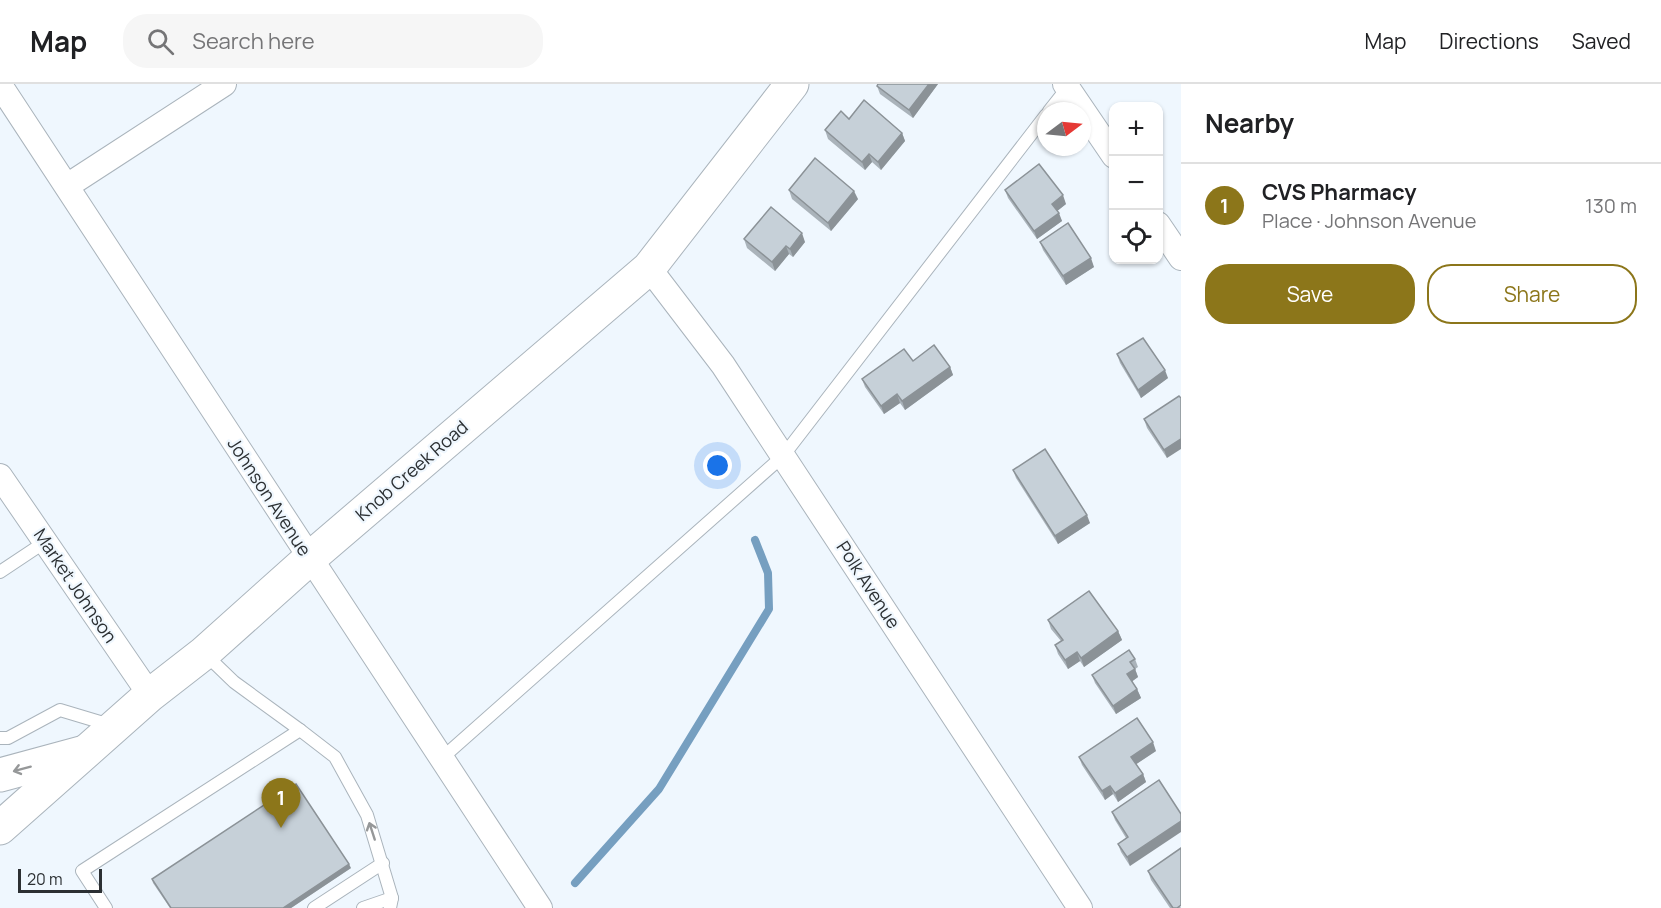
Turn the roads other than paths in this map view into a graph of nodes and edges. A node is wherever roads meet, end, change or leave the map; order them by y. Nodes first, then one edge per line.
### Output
1 (224, 84) edge
2 (792, 84) edge
3 (0, 85) edge
4 (1066, 86) edge
5 (1055, 102) edge
6 (1037, 127) edge
7 (1109, 150) edge
8 (67, 186) junction
9 (1163, 231) edge
10 (1181, 258) edge
11 (649, 268) junction
12 (783, 456) junction
13 (0, 476) edge
14 (45, 542) junction
15 (309, 559) junction
16 (0, 572) edge
17 (204, 653) junction
18 (150, 695) junction
19 (114, 726) junction
20 (300, 730) junction
21 (0, 738) edge
22 (85, 752) junction
23 (441, 759) junction
24 (0, 775) edge
25 (0, 828) edge
26 (383, 863) junction
27 (391, 903) edge
28 (106, 908) edge
29 (314, 908) edge
30 (363, 908) edge
31 (540, 908) edge
32 (1080, 908) edge

1 - 8 street
2 - 11 main road, Knob Creek Road
3 - 8 street, Johnson Avenue
4 - 5 lane
4 - 7 street
6 - 12 lane
8 - 15 street, Johnson Avenue
9 - 10 street
11 - 12 street, Polk Avenue
11 - 15 main road, Knob Creek Road
12 - 23 lane
12 - 32 street, Polk Avenue
13 - 14 street, Market Johnson
14 - 16 lane
14 - 18 street, Market Johnson
15 - 17 main road, Knob Creek Road
15 - 23 street, Johnson Avenue
17 - 18 main road, Knob Creek Road
17 - 20 lane
18 - 19 main road, Knob Creek Road
19 - 21 lane
19 - 22 main road, Knob Creek Road
26 -> 20 lane
20 - 28 lane
22 -> 24 main road
22 - 25 main road, Knob Creek Road
23 - 31 street, Johnson Avenue
26 - 27 lane
26 - 29 lane
27 - 30 lane

